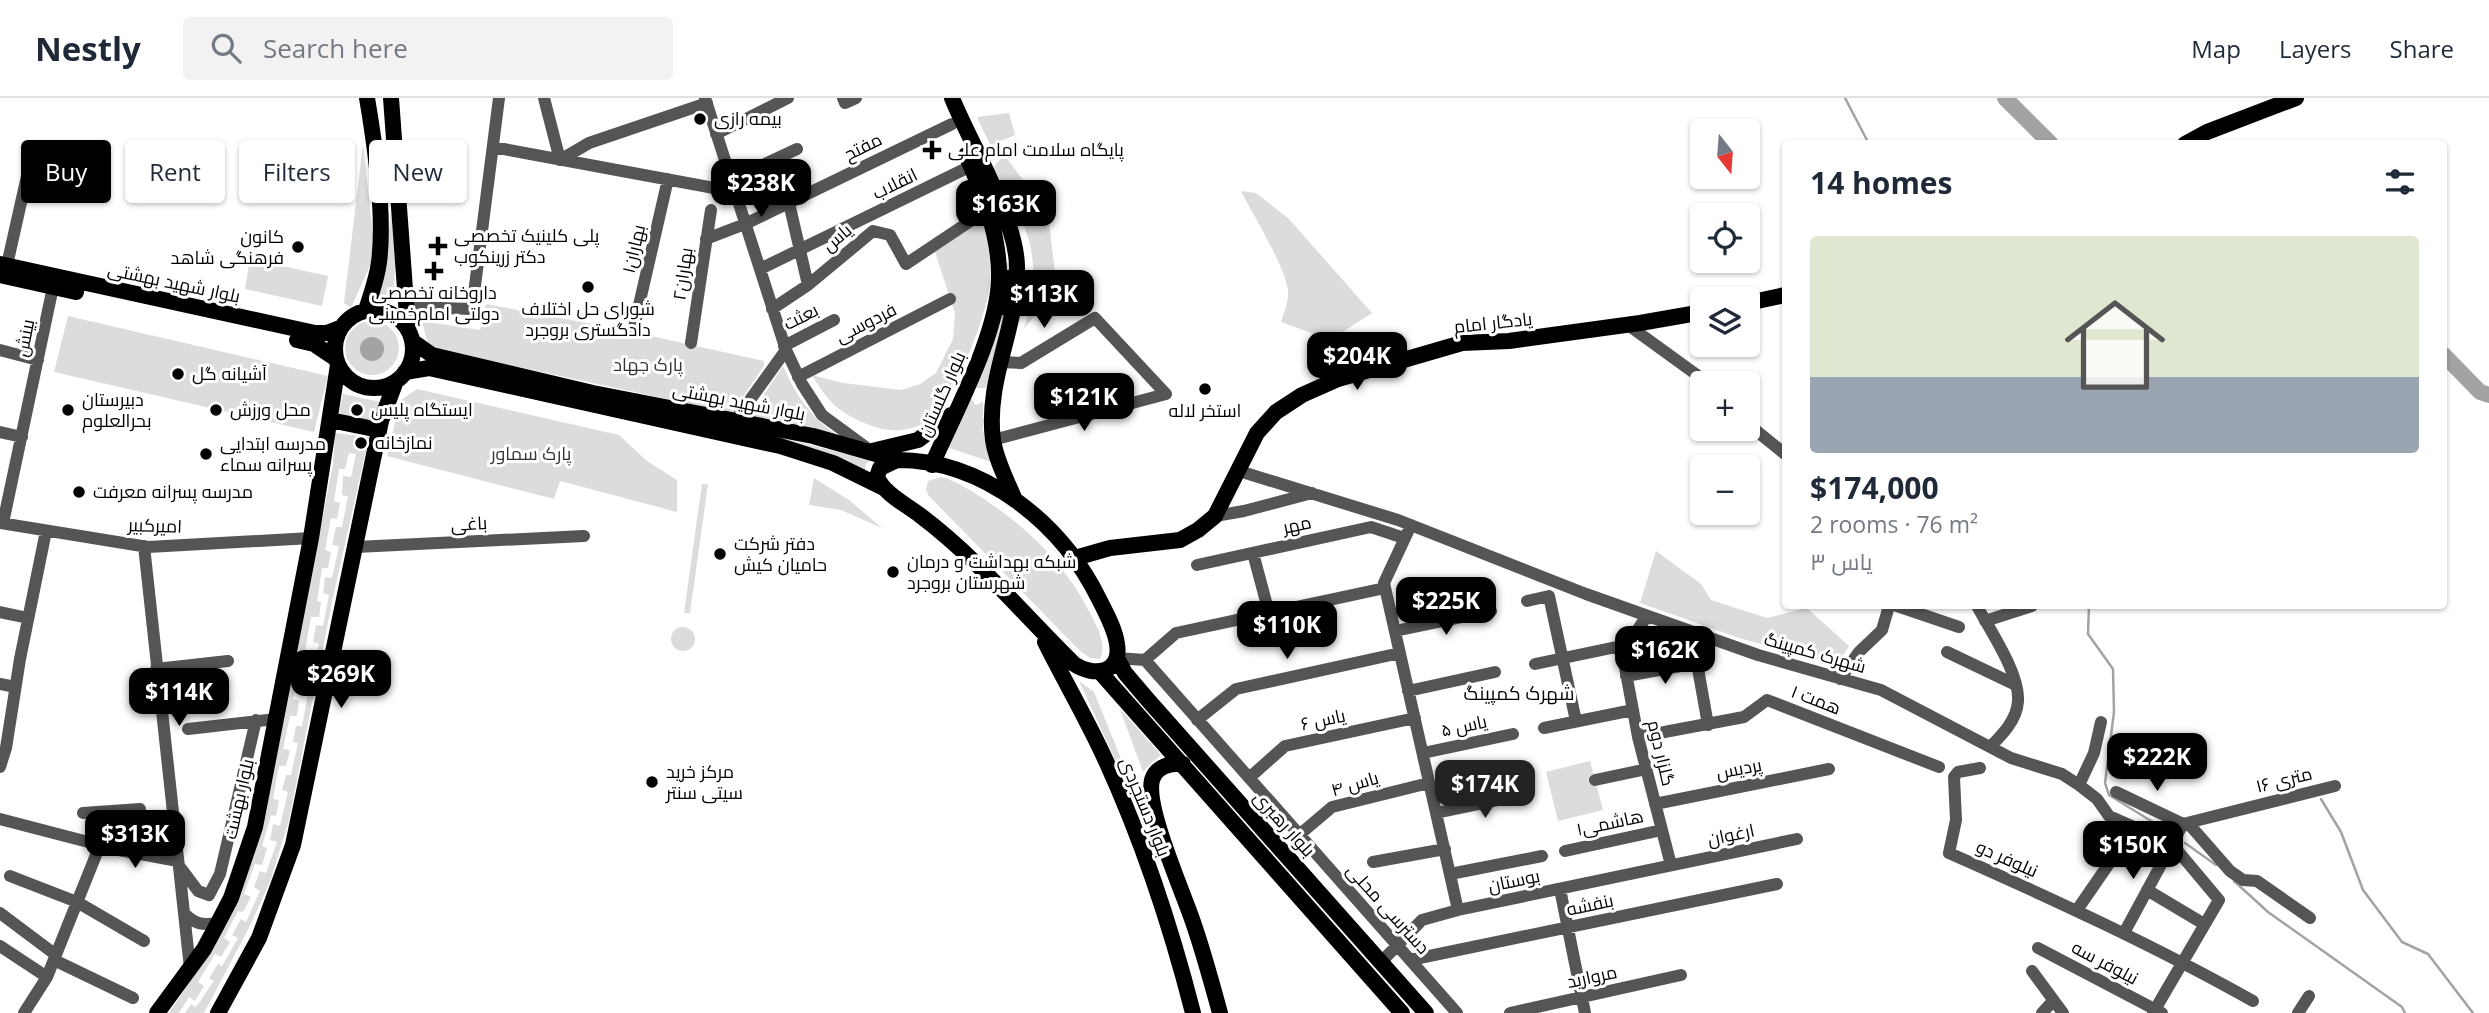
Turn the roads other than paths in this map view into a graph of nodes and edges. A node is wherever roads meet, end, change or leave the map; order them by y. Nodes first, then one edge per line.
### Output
1 (367, 98) edge
2 (391, 98) edge
3 (499, 98) edge
4 (544, 98) edge
5 (788, 98) edge
6 (843, 98) edge
7 (856, 98) edge
8 (941, 98) edge
9 (952, 98) edge
10 (2296, 98) edge
11 (706, 101) edge
12 (952, 124) junction
13 (716, 134) junction
14 (2192, 140) edge
15 (492, 148) junction
16 (797, 149) dead end
17 (560, 160) junction
18 (971, 166) junction
19 (668, 179) junction
20 (731, 179) junction
21 (21, 197) edge
22 (789, 202) junction
23 (986, 210) junction
24 (711, 211) dead end
25 (745, 224) junction
26 (706, 239) junction
27 (800, 250) junction
28 (1017, 265) junction
29 (999, 267) junction
30 (2, 268) edge
31 (760, 269) junction
32 (808, 285) junction
33 (53, 287) junction
34 (1782, 296) edge
35 (950, 299) dead end
36 (1760, 300) edge
37 (407, 307) junction
38 (772, 309) junction
39 (366, 310) junction
40 (1690, 314) edge
41 (834, 320) dead end
42 (1628, 325) junction
43 (634, 327) dead end
44 (340, 328) junction
45 (410, 335) junction
46 (691, 342) dead end
47 (785, 348) junction
48 (0, 350) edge
49 (38, 360) junction
50 (336, 361) junction
51 (999, 362) junction
52 (1691, 371) edge
53 (401, 376) junction
54 (798, 377) junction
55 (965, 388) junction
56 (993, 390) junction
57 (955, 411) junction
58 (330, 420) junction
59 (734, 422) junction
60 (379, 430) junction
61 (0, 432) edge
62 (1760, 434) edge
63 (22, 437) junction
64 (993, 440) junction
65 (871, 451) junction
66 (1782, 452) edge
67 (897, 460) junction
68 (932, 464) junction
69 (1239, 471) junction
70 (884, 488) junction
71 (1312, 493) junction
72 (1015, 500) junction
73 (1215, 516) junction
74 (1, 523) edge
75 (1411, 524) junction
76 (46, 531) junction
77 (584, 536) dead end
78 (311, 538) junction
79 (1405, 538) junction
80 (144, 546) junction
81 (356, 547) junction
82 (1253, 553) junction
83 (1075, 558) junction
84 (1197, 565) dead end
85 (1473, 586) dead end
86 (1385, 588) junction
87 (1444, 593) junction
88 (1415, 600) dead end
89 (1527, 601) dead end
90 (1888, 609) edge
91 (1905, 609) edge
92 (1979, 609) edge
93 (2023, 609) edge
94 (1491, 611) dead end
95 (0, 612) edge
96 (1269, 613) junction
97 (1647, 616) junction
98 (28, 618) junction
99 (1450, 620) junction
100 (1985, 621) junction
101 (1035, 625) junction
102 (1959, 628) dead end
103 (1395, 631) junction
104 (1621, 646) junction
105 (1947, 652) dead end
106 (1400, 653) junction
107 (1117, 658) junction
108 (1563, 658) junction
109 (1145, 660) junction
110 (228, 662) dead end
111 (1535, 664) dead end
112 (156, 669) junction
113 (1100, 671) junction
114 (1495, 672) dead end
115 (1626, 676) junction
116 (1840, 679) junction
117 (0, 684) edge
118 (2016, 685) junction
119 (15, 687) junction
120 (1408, 691) junction
121 (1633, 710) junction
122 (1415, 718) junction
123 (276, 719) junction
124 (256, 720) junction
125 (1197, 720) junction
126 (1576, 722) junction
127 (2101, 722) dead end
128 (1708, 724) junction
129 (1544, 728) dead end
130 (188, 729) dead end
131 (1513, 734) dead end
132 (1639, 737) junction
133 (1990, 747) junction
134 (1423, 752) junction
135 (1, 762) edge
136 (1183, 764) junction
137 (1939, 767) dead end
138 (1980, 768) dead end
139 (1647, 769) junction
140 (1829, 769) dead end
141 (1249, 778) junction
142 (1595, 780) dead end
143 (1429, 783) junction
144 (2079, 785) junction
145 (2335, 786) dead end
146 (2116, 792) dead end
147 (1526, 794) dead end
148 (1655, 804) junction
149 (140, 809) dead end
150 (112, 811) junction
151 (83, 813) dead end
152 (1436, 813) junction
153 (0, 819) edge
154 (2185, 824) junction
155 (2126, 825) junction
156 (1662, 830) junction
157 (1299, 835) junction
158 (1797, 839) dead end
159 (2172, 844) junction
160 (100, 845) junction
161 (1445, 849) junction
162 (119, 850) junction
163 (1565, 851) dead end
164 (1542, 856) dead end
165 (1373, 862) dead end
166 (178, 863) junction
167 (1671, 866) junction
168 (1450, 874) junction
169 (10, 876) dead end
170 (1777, 884) dead end
171 (1560, 889) junction
172 (2147, 890) junction
173 (77, 902) junction
174 (1458, 910) junction
175 (2077, 910) junction
176 (0, 914) edge
177 (185, 914) junction
178 (2310, 918) dead end
179 (218, 923) junction
180 (2204, 924) junction
181 (1568, 927) junction
182 (2124, 933) junction
183 (144, 941) dead end
184 (0, 946) edge
185 (1396, 947) junction
186 (2038, 947) dead end
187 (55, 958) junction
188 (1410, 960) junction
189 (1381, 962) junction
190 (2183, 962) junction
191 (190, 968) junction
192 (2032, 971) dead end
193 (1681, 975) dead end
194 (47, 977) junction
195 (2309, 996) dead end
196 (1582, 997) junction
197 (133, 998) dead end
198 (2053, 1001) junction
199 (2253, 1001) dead end
200 (2157, 1012) edge
201 (24, 1013) edge
202 (158, 1013) edge
203 (219, 1013) edge
204 (1193, 1013) edge
205 (1220, 1013) edge
206 (1402, 1013) edge
207 (1426, 1013) edge
208 (1457, 1013) edge
209 (1510, 1013) edge
210 (1585, 1013) edge
211 (2042, 1013) edge
212 (2063, 1013) edge
213 (2298, 1013) edge

1 - 39 main road
2 - 37 main road
3 - 15 street
4 - 17 street
5 - 13 street
6 - 7 street
8 - 12 main road, بلوار گلستان
9 - 28 main road
10 - 14 main road
11 - 13 street
11 - 17 street
12 - 18 main road, بلوار گلستان
12 - 22 street, مفتح
13 - 20 street
15 - 17 street
15 - 37 street
16 - 20 street
17 - 19 street
18 - 23 main road, بلوار گلستان
18 - 27 street, انقلاب
19 - 20 street
19 - 43 street, بهاران۱
20 - 25 street
21 - 30 street
22 - 25 street, مفتح
22 - 27 street
23 - 29 main road, بلوار گلستان
23 - 32 street, یاس
24 - 26 street, بهاران۲
25 - 26 street, مفتح
25 - 31 street
26 - 46 street, بهاران۲
27 - 31 street, انقلاب
27 - 32 street
28 - 29 main road
28 - 51 main road
29 - 55 main road, بلوار گلستان
30 - 33 main road, بلوار شهید بهشتی
30 - 44 main road, بلوار شهید بهشتی
31 - 38 street
32 - 38 street, یاس
33 - 49 street, بینش
33 - 50 main road, بلوار شهید بهشتی
34 - 36 main road
35 - 54 street, فردوسی
37 - 45 main road
38 - 47 street
39 - 44 main road
39 - 45 main road
40 - 42 main road, یادگار امام
41 - 47 street, بعثت
42 - 52 street
42 - 69 main road, یادگار امام
44 - 50 main road
45 - 53 main road
45 - 59 main road, بلوار شهید بهشتی
47 - 54 street
47 - 59 street
48 - 49 street
49 - 63 street, بینش
50 - 53 main road
50 - 58 main road, بلوار بهشت
51 - 56 main road
51 - 64 street
53 - 60 main road
53 - 70 main road, بلوار شهید بهشتی
54 - 65 street
55 - 56 main road
55 - 57 main road, بلوار گلستان
56 - 64 main road
57 - 65 main road
57 - 68 main road, بلوار گلستان
58 - 60 main road
58 - 78 main road, بلوار بهشت
59 - 65 main road, بلوار شهید بهشتی
60 - 81 main road
61 - 63 street
62 - 66 street
63 - 74 street, بینش
64 - 72 main road
65 - 67 main road, بلوار شهید بهشتی
67 - 68 main road, بلوار شهید بهشتی
67 - 70 main road
68 - 72 main road, بلوار شهید بهشتی
69 - 71 street, شهرک کمپینگ
69 - 73 main road, یادگار امام
70 - 101 main road, بلوار شهید بهشتی
71 - 73 street
71 - 75 street, شهرک کمپینگ
72 - 83 main road, بلوار شهید بهشتی
73 - 83 main road, یادگار امام
74 - 76 street, امیرکبیر
75 - 79 street
75 - 97 street, شهرک کمپینگ
76 - 80 street, امیرکبیر
76 - 98 street
77 - 81 street, باغی
78 - 80 street, امیرکبیر
78 - 123 main road, بلوار بهشت
79 - 82 street, مهر
79 - 86 street
80 - 112 street
81 - 203 main road
82 - 84 street, مهر
82 - 96 street
83 - 107 main road, بلوار شهید بهشتی
85 - 87 street
86 - 96 street
86 - 103 street
87 - 88 street
87 - 99 street
89 - 108 street
90 - 116 street
91 - 102 street
92 - 100 street
93 - 100 street
94 - 99 street
95 - 98 street
96 - 109 street
97 - 104 street
97 - 116 street, شهرک کمپینگ
98 - 119 street
99 - 103 street
100 - 118 street
101 - 113 main road
101 - 204 main road, بلوار دستجردی
103 - 106 street
104 - 108 street
104 - 115 street, گلزار دوم
105 - 118 street
106 - 120 street
106 - 125 street
107 - 109 street
107 - 113 main road
107 - 189 main road, بلوار رهبری
108 - 111 street
108 - 126 street
109 - 125 street, دسترسی محلی
110 - 112 street
112 - 166 street
113 - 136 main road, بلوار رهبری
114 - 120 street
115 - 121 street, گلزار دوم
115 - 128 street
116 - 133 street, شهرک کمپینگ
117 - 119 street
118 - 133 street
119 - 135 street
120 - 122 street
121 - 126 street
121 - 132 street, گلزار دوم
122 - 134 street
122 - 141 street, یاس ۶
123 - 124 street
123 - 179 main road, بلوار بهشت
124 - 130 street
124 - 166 street
125 - 141 street, دسترسی محلی
126 - 129 street
127 - 144 street
128 - 132 street, همت ۱
128 - 137 street, همت ۱
131 - 134 street, یاس ۵
132 - 139 street, گلزار دوم
133 - 144 street, شهرک کمپینگ
134 - 143 street
136 - 205 main road, بلوار دستجردی
136 - 206 main road, بلوار رهبری
138 - 175 street, نیلوفر دو
139 - 142 street
139 - 148 street, گلزار دوم
140 - 148 street, پردیس
141 - 157 street, دسترسی محلی
143 - 152 street
143 - 157 street, یاس ۴
144 - 155 street, شهرک کمپینگ
145 - 154 street, ۱۶ متری
146 - 154 street
147 - 152 street
148 - 156 street, گلزار دوم
149 - 150 street
150 - 151 street
150 - 162 street
152 - 161 street
153 - 160 street
154 - 159 street
154 - 178 street
155 - 159 street, شهرک کمپینگ
155 - 175 street
156 - 163 street, هاشمی۱
156 - 167 street, گلزار دوم
157 - 185 street, دسترسی محلی
158 - 167 street, ارغوان
159 - 172 street
159 - 180 street, شهرک کمپینگ
160 - 162 street
160 - 173 street
161 - 165 street
161 - 168 street
162 - 166 street
164 - 168 street
166 - 177 street
167 - 171 street, بوستان
168 - 174 street
169 - 173 street
170 - 181 street, بنفشه
171 - 174 street, بوستان
171 - 181 street
172 - 180 street
172 - 182 street
173 - 183 street
173 - 187 street
174 - 185 street, بوستان
175 - 182 street, نیلوفر دو
176 - 187 street
177 - 179 street
177 - 191 street
179 - 191 main road, بلوار بهشت
180 - 190 street
181 - 188 street, بنفشه
181 - 196 street
182 - 190 street, نیلوفر دو
184 - 194 street
185 - 188 street, دسترسی محلی
185 - 189 street, بوستان
186 - 200 street, نیلوفر سه
187 - 194 street
187 - 197 street
188 - 208 street, دسترسی محلی
189 - 207 main road, بلوار رهبری
190 - 199 street, نیلوفر دو
190 - 200 street
191 - 202 main road, بلوار بهشت
192 - 198 street
193 - 196 street, مروارید
194 - 201 street
195 - 213 street
196 - 209 street, مروارید
196 - 210 street
198 - 211 street
198 - 212 street

